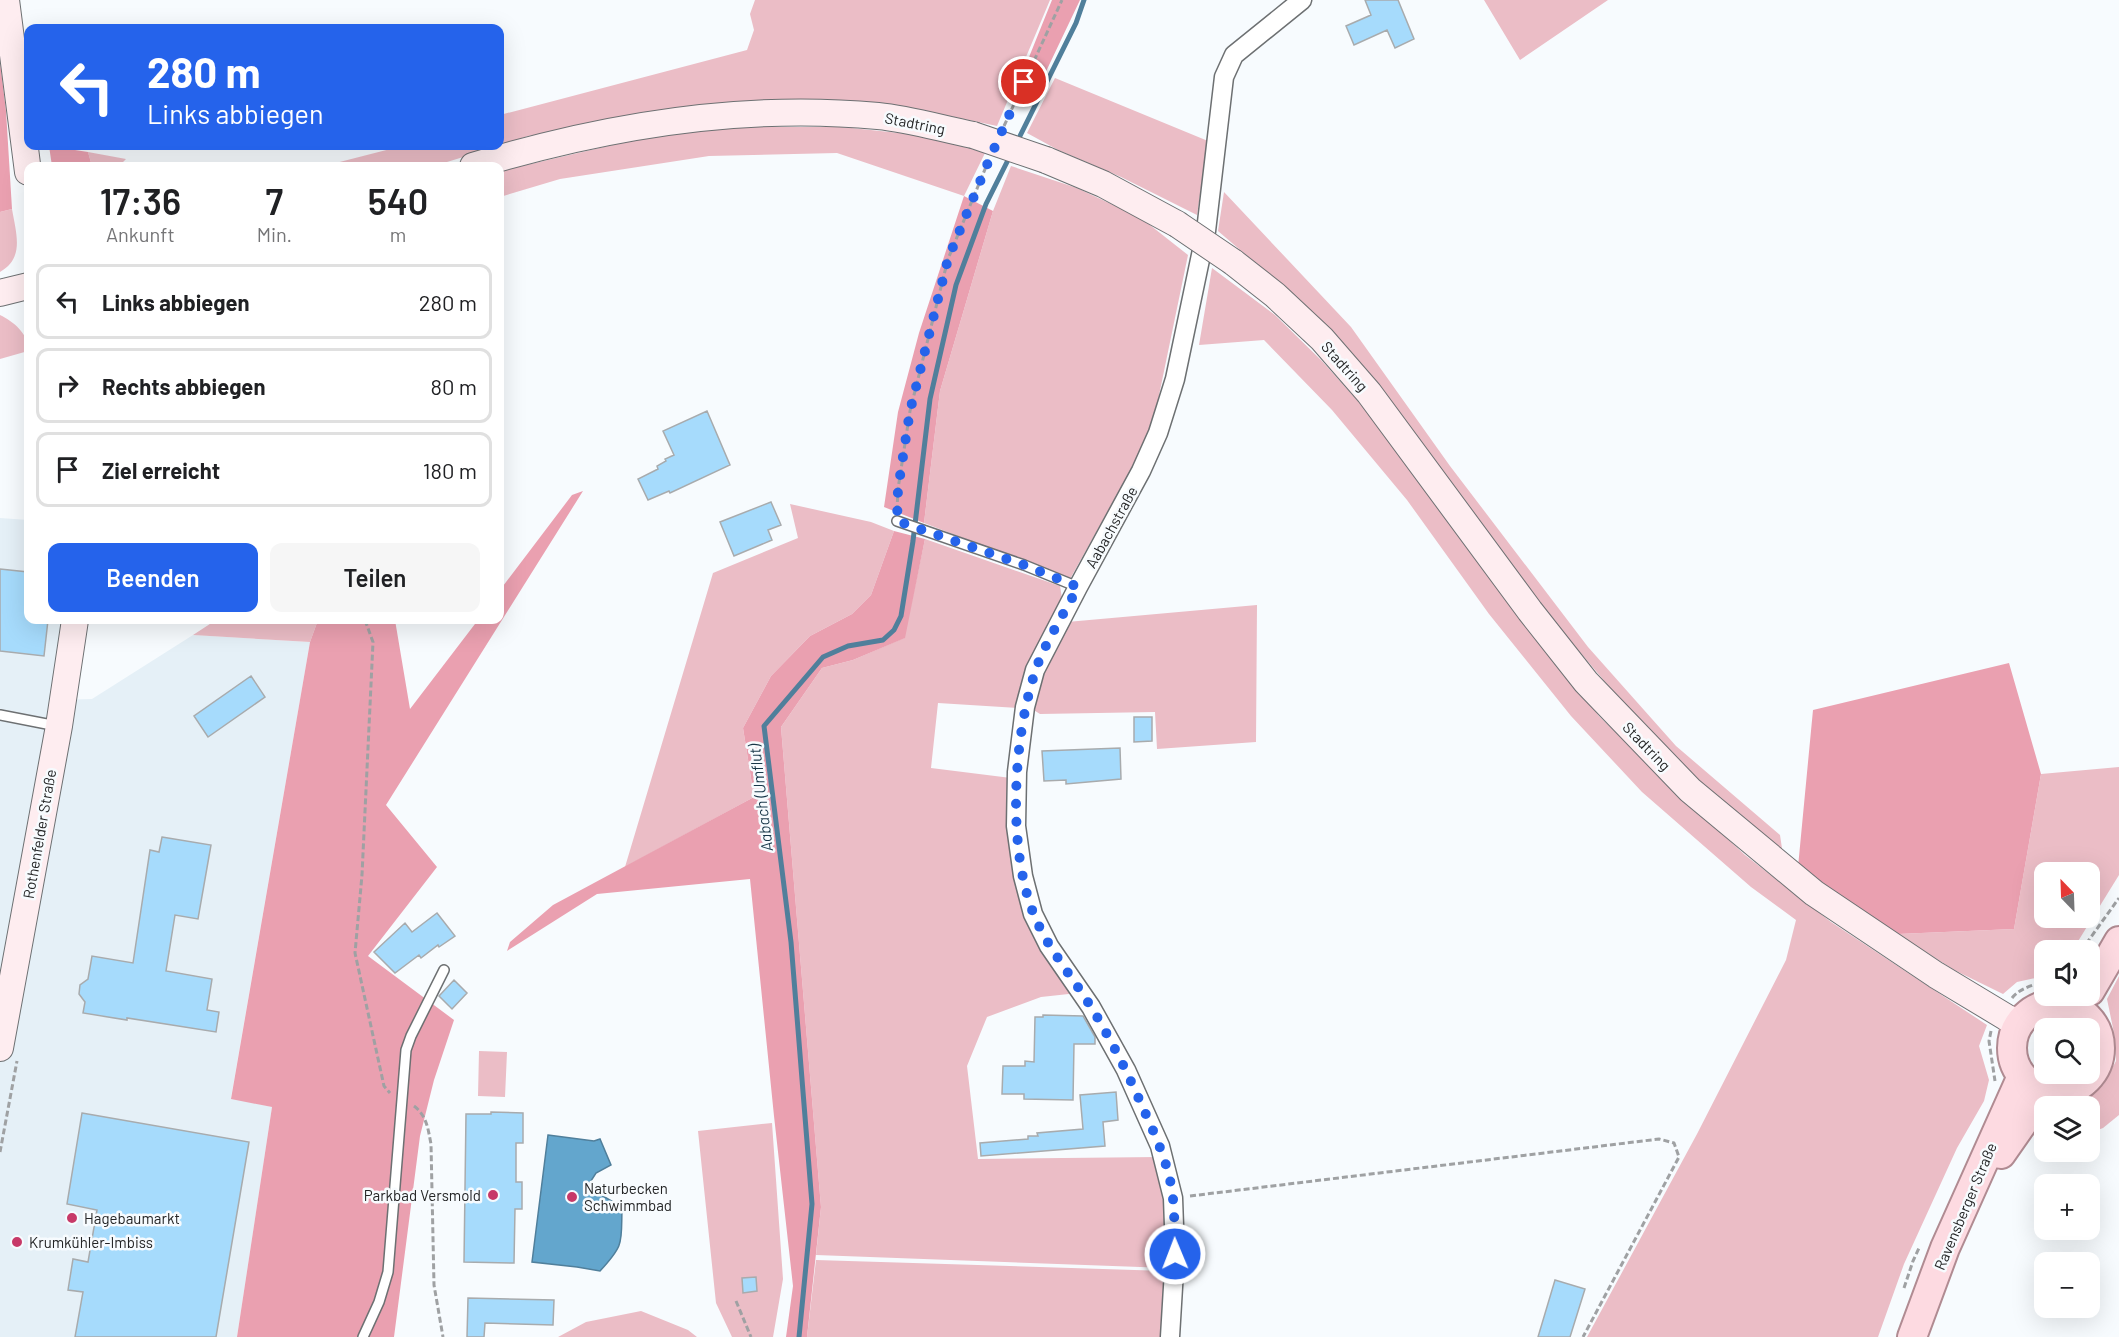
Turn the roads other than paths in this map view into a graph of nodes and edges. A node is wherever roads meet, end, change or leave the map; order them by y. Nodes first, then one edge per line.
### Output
1 (6, 0) edge
2 (1302, 0) edge
3 (24, 141) edge
4 (487, 162) edge
5 (24, 287) edge
6 (0, 293) edge
7 (901, 523) road end
8 (1078, 587) junction
9 (74, 624) edge
10 (0, 715) edge
11 (59, 726) junction
12 (2119, 940) edge
13 (444, 970) dead end
14 (2100, 973) edge
15 (2046, 1006) edge
16 (2009, 1019) junction
17 (0, 1048) edge
18 (2034, 1084) junction
19 (2082, 1084) edge
20 (363, 1337) edge
21 (1170, 1337) edge
22 (1912, 1337) edge

1 - 3 street
2 - 8 street, Aabachstraße
4 - 16 street, Stadtring, bridge
5 - 6 street
7 - 8 lane
8 - 21 street, Aabachstraße
9 - 11 street, Rothenfelder Straße
10 - 11 lane
11 - 17 street, Rothenfelder Straße
12 - 14 main road
13 - 20 lane
15 - 16 main road
16 - 18 main road
18 - 19 main road
18 - 22 main road, Ravensberger Straße

